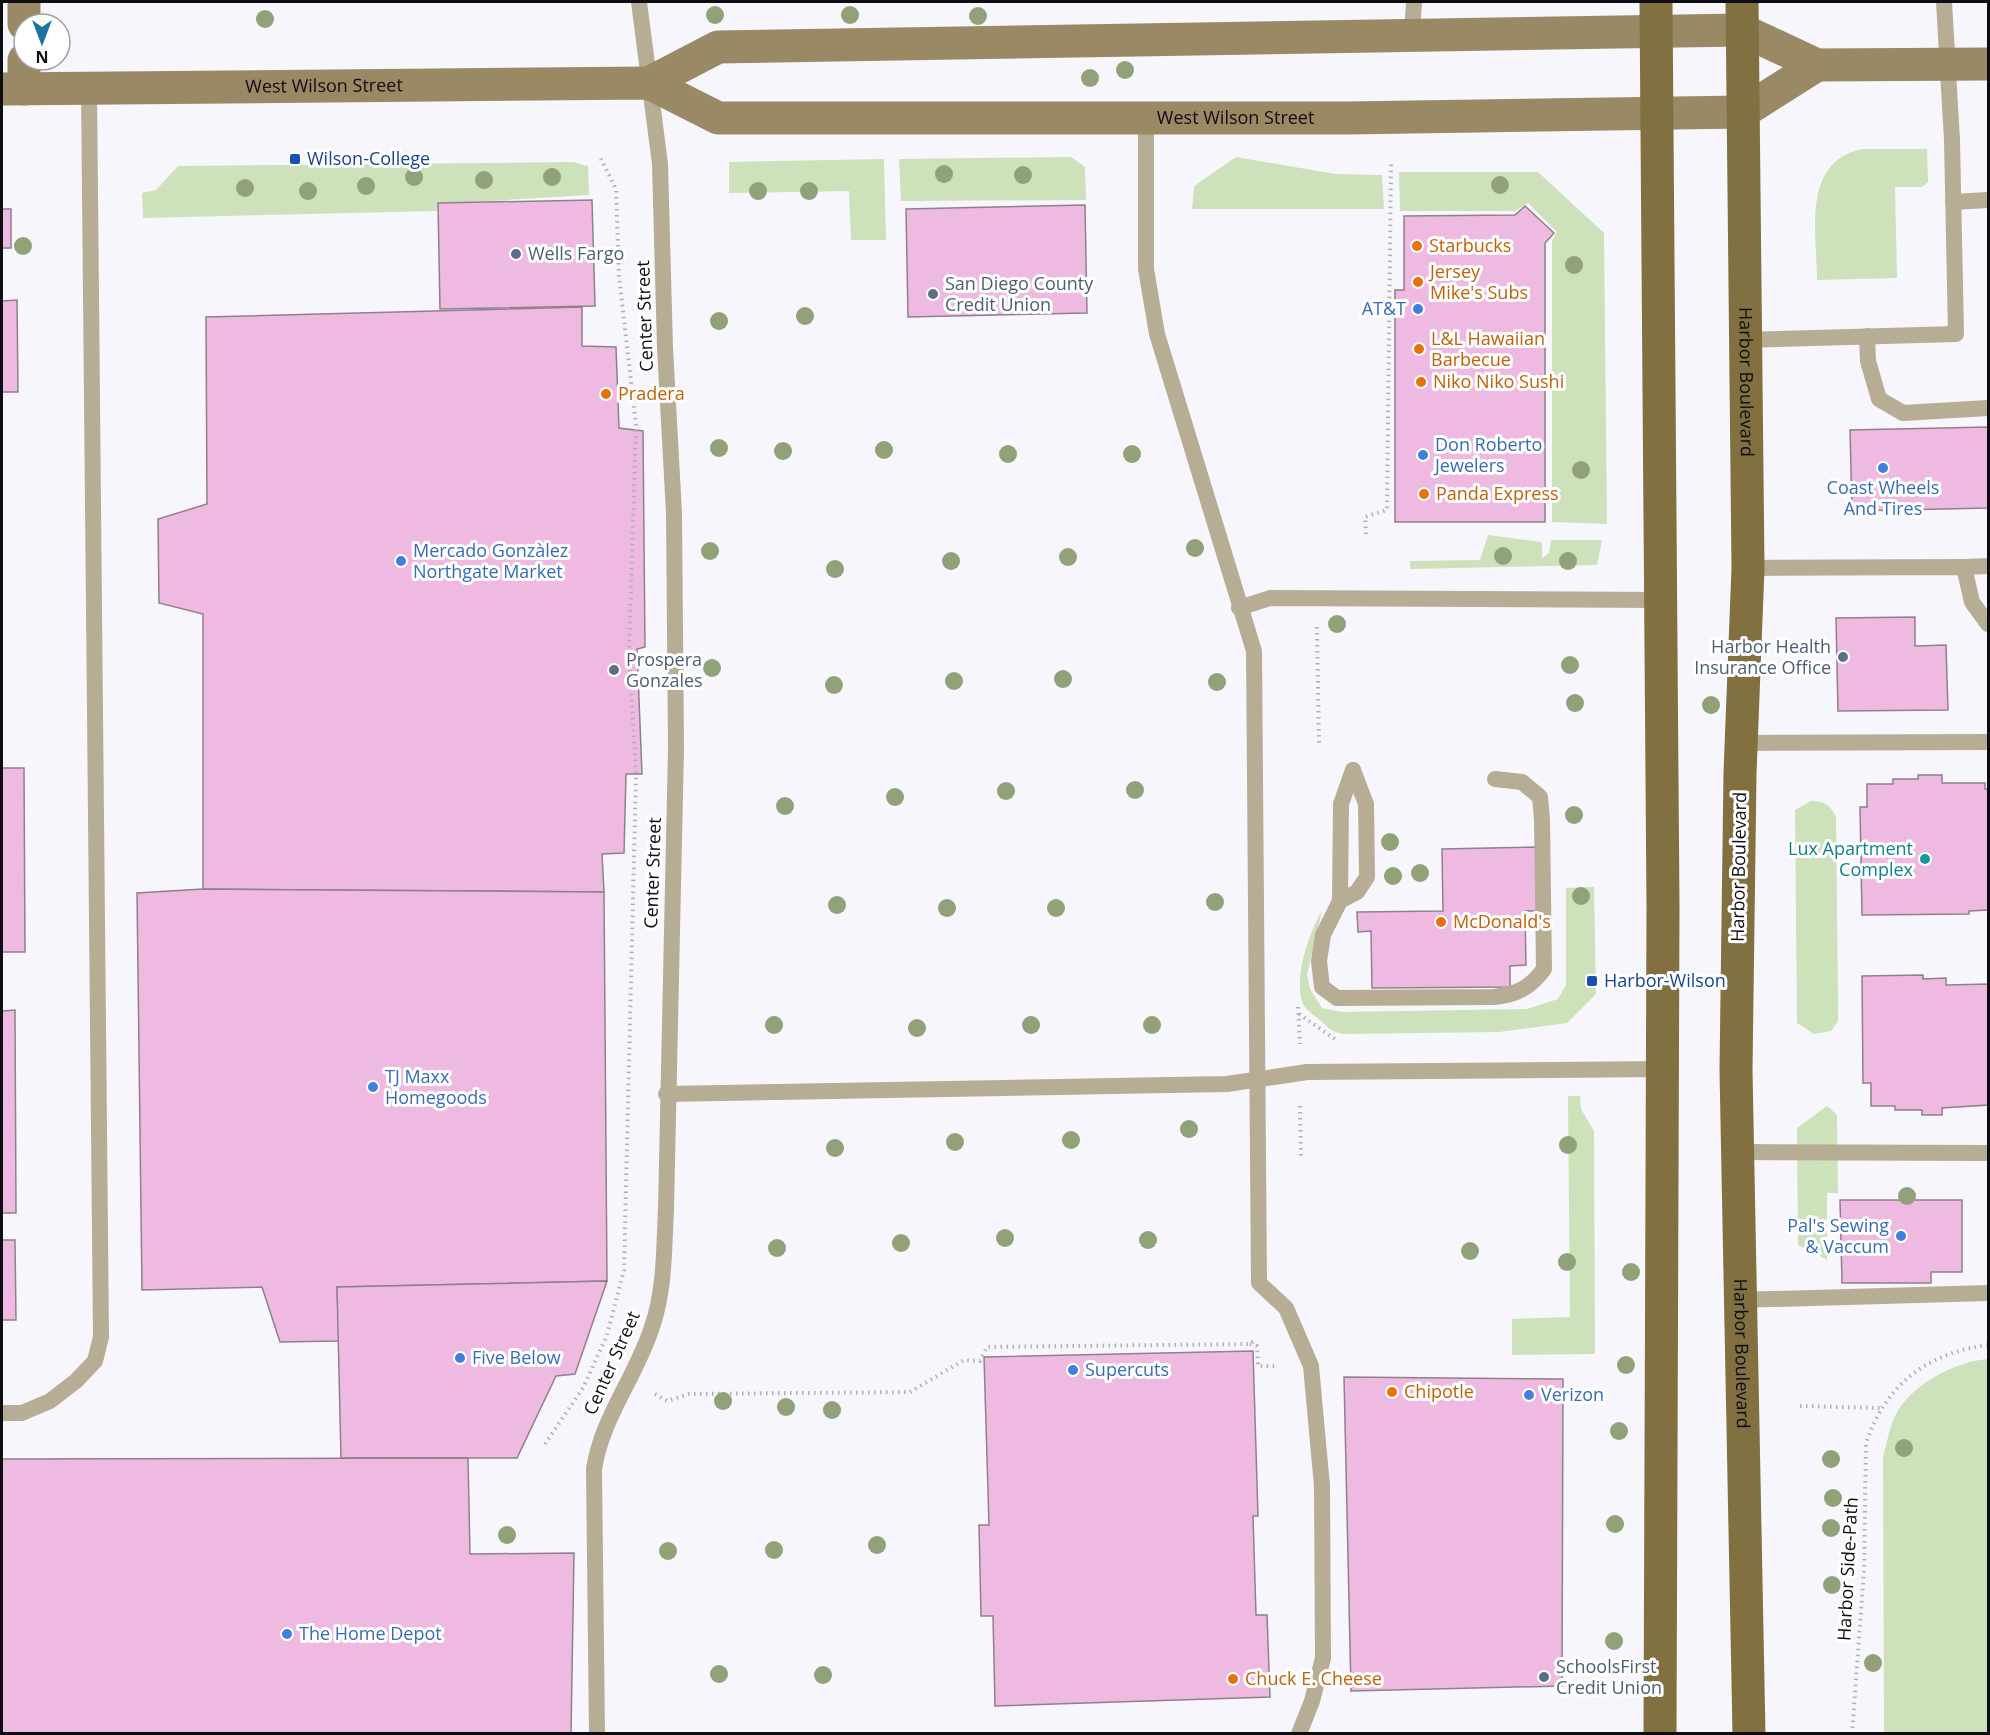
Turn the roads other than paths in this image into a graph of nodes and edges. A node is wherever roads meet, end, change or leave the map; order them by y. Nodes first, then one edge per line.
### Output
1 (639, 2) edge
2 (1414, 2) edge
3 (1944, 2) edge
4 (1656, 16) edge
5 (1742, 16) edge
6 (1412, 36) junction
7 (1989, 64) edge
8 (1817, 65) junction
9 (1947, 65) junction
10 (17, 79) edge
11 (649, 83) junction
12 (89, 88) junction
13 (1743, 112) junction
14 (1657, 115) junction
15 (1146, 117) junction
16 (1989, 200) edge
17 (1953, 202) junction
18 (1867, 336) junction
19 (1745, 340) junction
20 (1989, 408) edge
21 (1989, 566) edge
22 (1964, 567) junction
23 (1748, 568) junction
24 (1661, 600) junction
25 (1239, 608) junction
26 (1989, 624) edge
27 (1989, 742) edge
28 (1741, 743) junction
29 (1495, 779) dead end
30 (1340, 901) junction
31 (1662, 1069) junction
32 (1258, 1079) junction
33 (666, 1094) junction
34 (1737, 1152) junction
35 (1989, 1153) edge
36 (1989, 1293) edge
37 (1740, 1300) junction
38 (2, 1413) edge
39 (597, 1734) edge
40 (1299, 1734) edge
41 (1660, 1734) edge
42 (1749, 1734) edge

1 - 11 lane, Center Street
2 - 6 lane
3 - 9 lane
4 - 5 street, West Wilson Street
4 - 6 street, West Wilson Street
4 - 14 main road
5 - 8 street, West Wilson Street
5 - 13 main road, Harbor Boulevard
6 - 11 street, West Wilson Street
7 - 9 street, West Wilson Street
8 - 9 street, West Wilson Street
8 - 13 street
9 - 17 lane
10 - 12 street, West Wilson Street
11 - 12 street, West Wilson Street
11 - 15 street, West Wilson Street
11 - 33 lane, Center Street
12 - 38 lane
13 - 14 street, West Wilson Street
13 - 19 main road, Harbor Boulevard
14 - 15 street, West Wilson Street
14 - 24 main road
15 - 25 lane
16 - 17 lane
17 - 18 lane
18 - 19 lane
18 - 20 lane
19 - 23 main road, Harbor Boulevard
21 - 22 lane
22 - 23 lane
22 - 26 lane
23 - 28 main road, Harbor Boulevard
24 - 25 lane
24 - 31 main road
25 - 32 lane
27 - 28 lane
28 - 34 main road, Harbor Boulevard
29 - 30 lane
30 - 30 lane
31 - 32 lane
31 - 41 main road
32 - 33 lane
32 - 40 lane
33 - 39 lane, Center Street
34 - 35 lane
34 - 37 main road, Harbor Boulevard
36 - 37 lane
37 - 42 main road, Harbor Boulevard

